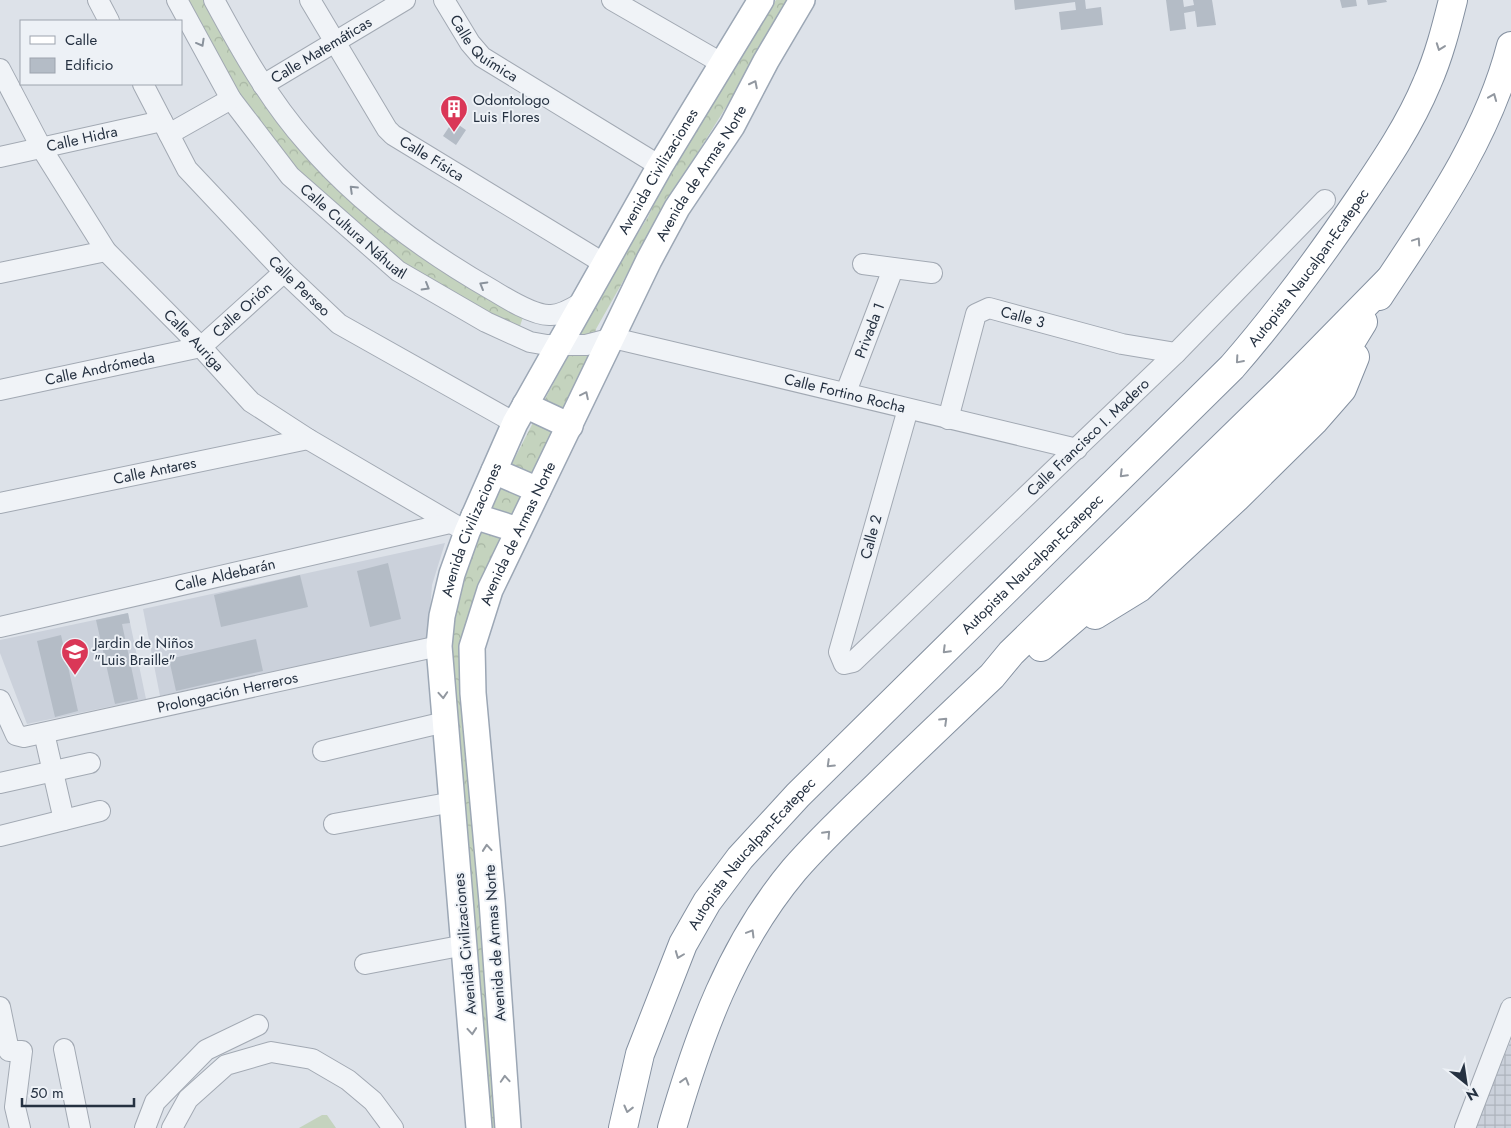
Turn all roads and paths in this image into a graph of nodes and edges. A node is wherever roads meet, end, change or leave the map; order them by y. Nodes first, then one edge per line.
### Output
1 (98, 0) edge
2 (177, 0) edge
3 (214, 0) edge
4 (310, 0) edge
5 (405, 0) edge
6 (444, 0) edge
7 (761, 0) edge
8 (802, 0) edge
9 (1453, 0) edge
10 (620, 2) edge
11 (108, 20) edge
12 (335, 42) junction
13 (1511, 46) edge
14 (723, 64) junction
15 (0, 69) edge
16 (143, 85) edge
17 (263, 85) junction
18 (231, 99) junction
19 (165, 127) junction
20 (42, 149) junction
21 (0, 156) edge
22 (660, 166) junction
23 (1325, 200) dead end
24 (106, 251) junction
25 (605, 264) junction
26 (863, 264) dead end
27 (893, 270) junction
28 (284, 272) junction
29 (0, 273) edge
30 (932, 273) dead end
31 (1389, 280) junction
32 (584, 301) junction
33 (1370, 310) junction
34 (613, 338) junction
35 (561, 345) junction
36 (201, 347) junction
37 (1176, 353) junction
38 (0, 390) edge
39 (846, 392) junction
40 (908, 409) junction
41 (520, 414) junction
42 (948, 419) junction
43 (570, 426) junction
44 (308, 439) junction
45 (1077, 449) junction
46 (494, 471) junction
47 (538, 490) junction
48 (0, 503) edge
49 (464, 524) junction
50 (518, 530) junction
51 (442, 616) junction
52 (0, 627) edge
53 (478, 627) junction
54 (439, 646) junction
55 (1043, 646) junction
56 (844, 664) joint
57 (992, 676) junction
58 (0, 700) edge
59 (445, 722) junction
60 (44, 732) junction
61 (323, 751) dead end
62 (90, 763) dead end
63 (53, 770) junction
64 (0, 783) edge
65 (453, 802) junction
66 (100, 812) dead end
67 (64, 820) junction
68 (334, 824) dead end
69 (0, 836) edge
70 (492, 901) junction
71 (462, 904) junction
72 (465, 945) junction
73 (365, 964) dead end
74 (0, 1007) edge
75 (1511, 1008) edge
76 (258, 1025) dead end
77 (64, 1049) dead end
78 (20, 1128) edge
79 (80, 1128) edge
80 (145, 1128) edge
81 (172, 1128) edge
82 (393, 1128) edge
83 (479, 1128) edge
84 (508, 1128) edge
85 (623, 1128) edge
86 (672, 1128) edge
87 (1465, 1128) edge

1 - 11 street
2 -> 18 street, Calle Cultura Náhuatl
3 - 17 street, Calle Cultura Náhuatl
4 - 12 street, Calle Física
5 - 12 street, Calle Matemáticas
6 - 22 street, Calle Química
7 - 14 main road, Avenida Civilizaciones
34 -> 8 main road, Avenida de Armas Norte
9 -> 85 highway, Autopista Naucalpan-Ecatepec
10 - 14 street
12 - 17 street, Calle Matemáticas
12 - 25 street, Calle Física
31 -> 13 highway
14 - 22 main road, Avenida Civilizaciones
15 - 20 street, Calle Auriga
16 - 19 street, Calle Perseo
32 -> 17 street, Calle Cultura Náhuatl
18 - 19 street, Calle Hidra
18 -> 35 street, Calle Cultura Náhuatl
19 - 20 street, Calle Hidra
19 - 28 street, Calle Perseo
20 - 21 street, Calle Hidra
20 - 24 street, Calle Auriga
22 - 25 main road, Avenida Civilizaciones
23 - 37 street, Calle Francisco I. Madero
24 - 29 street
24 - 36 street, Calle Auriga
25 - 32 main road, Avenida Civilizaciones
26 - 27 street
27 - 30 street
27 - 39 street, Privada 1
28 - 36 street, Calle Orión
28 - 41 street, Calle Perseo
31 - 33 highway
31 - 55 highway
31 - 57 highway
32 - 35 main road, Avenida Civilizaciones
33 - 55 highway
33 - 57 highway
34 - 35 street, Calle Cultura Náhuatl
34 - 39 street, Calle Fortino Rocha
43 -> 34 main road, Avenida de Armas Norte
35 - 41 main road, Avenida Civilizaciones
36 - 38 street, Calle Andrómeda
36 - 44 street, Calle Auriga
37 - 42 street, Calle 3
37 - 45 street, Calle Francisco I. Madero
39 - 40 street, Calle Fortino Rocha
40 - 42 street, Calle Fortino Rocha
40 - 56 street, Calle 2
41 - 43 main road
41 - 46 main road, Avenida Civilizaciones
42 - 45 street, Calle Fortino Rocha
43 - 47 main road, Avenida de Armas Norte
44 - 48 street, Calle Antares
44 - 49 street, Calle Auriga
45 - 56 street, Calle Francisco I. Madero
46 - 47 main road
46 - 49 main road, Avenida Civilizaciones
47 - 50 main road, Avenida de Armas Norte
49 - 50 main road
49 - 51 main road, Avenida Civilizaciones
49 - 52 street, Calle Aldebarán
50 - 53 main road, Avenida de Armas Norte
51 - 53 main road
51 - 54 main road, Avenida Civilizaciones
70 -> 53 main road, Avenida de Armas Norte
54 -> 59 main road, Avenida Civilizaciones
54 - 60 street, Prolongación Herreros
55 - 57 highway
86 -> 57 highway
58 - 60 street, Prolongación Herreros
59 - 61 street
59 - 65 main road, Avenida Civilizaciones
60 - 63 street
62 - 63 street
63 - 64 street
63 - 67 street
65 - 68 street
65 - 71 main road, Avenida Civilizaciones
66 - 67 street
67 - 69 street
70 - 71 main road
84 -> 70 main road, Avenida de Armas Norte
71 - 72 main road, Avenida Civilizaciones
72 - 73 street
72 -> 83 main road, Avenida Civilizaciones
74 - 78 street
75 - 87 street
76 - 80 street
77 - 79 street
81 - 82 street

